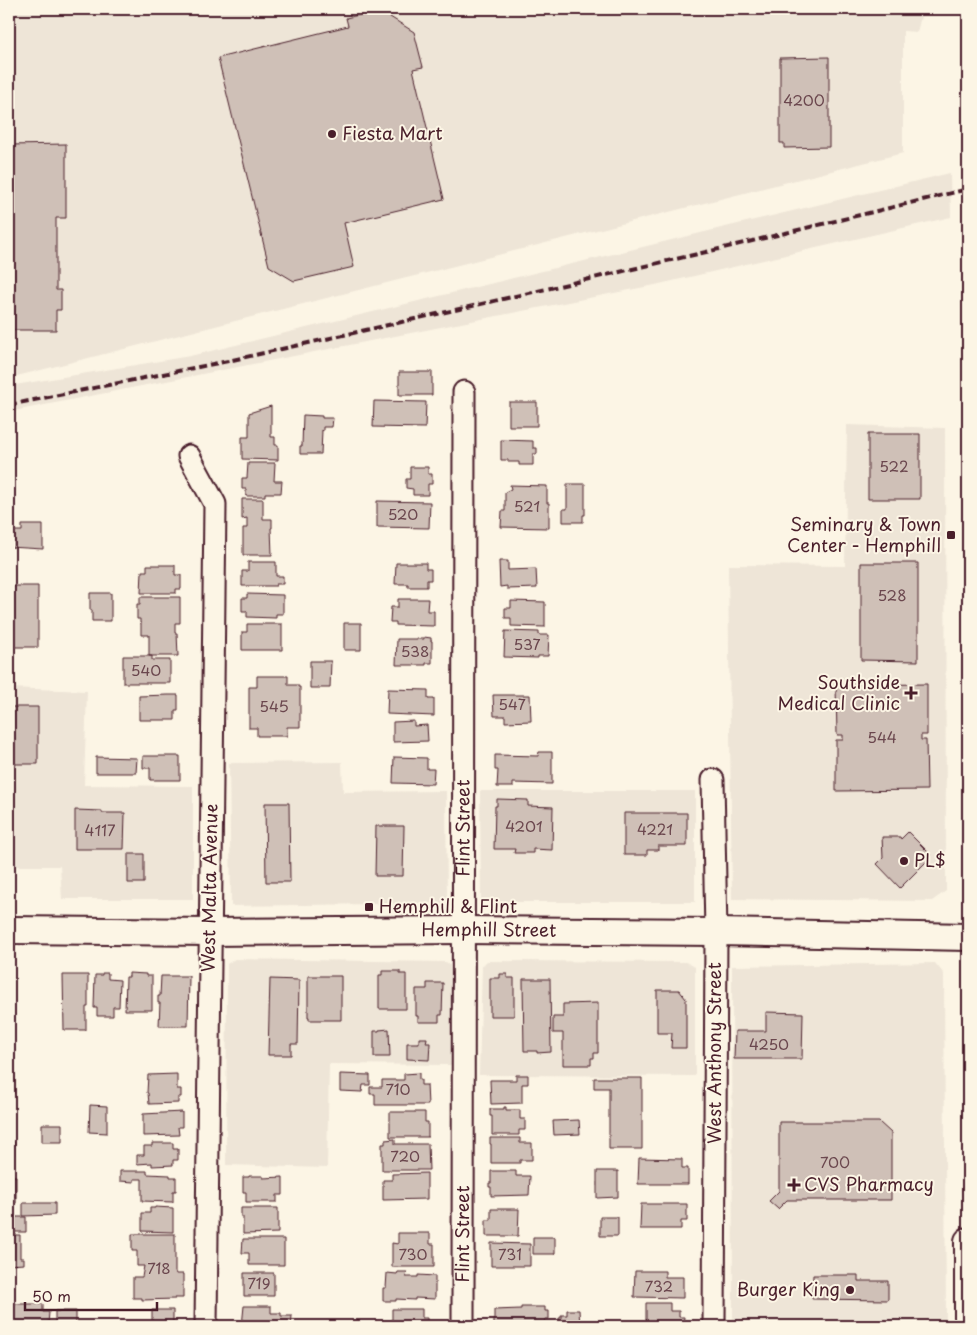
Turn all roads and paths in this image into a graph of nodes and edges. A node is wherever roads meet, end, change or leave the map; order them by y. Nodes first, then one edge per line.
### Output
1 (464, 392) dead end
2 (189, 456) dead end
3 (713, 780) dead end
4 (9, 930) edge
5 (463, 930) junction
6 (210, 932) junction
7 (716, 932) junction
8 (968, 937) edge
9 (968, 1242) edge
10 (206, 1326) edge
11 (463, 1326) edge
12 (714, 1326) edge
13 (968, 1326) edge

1 - 5 street, Flint Street
2 - 6 street, West Malta Avenue
3 - 7 street, West Anthony Street
4 - 6 main road, Hemphill Street
5 - 6 main road, Hemphill Street
5 - 7 main road, Hemphill Street
5 - 11 street, Flint Street
6 - 10 street, West Malta Avenue
7 - 8 main road, Hemphill Street
7 - 12 street, West Anthony Street
9 - 13 main road

